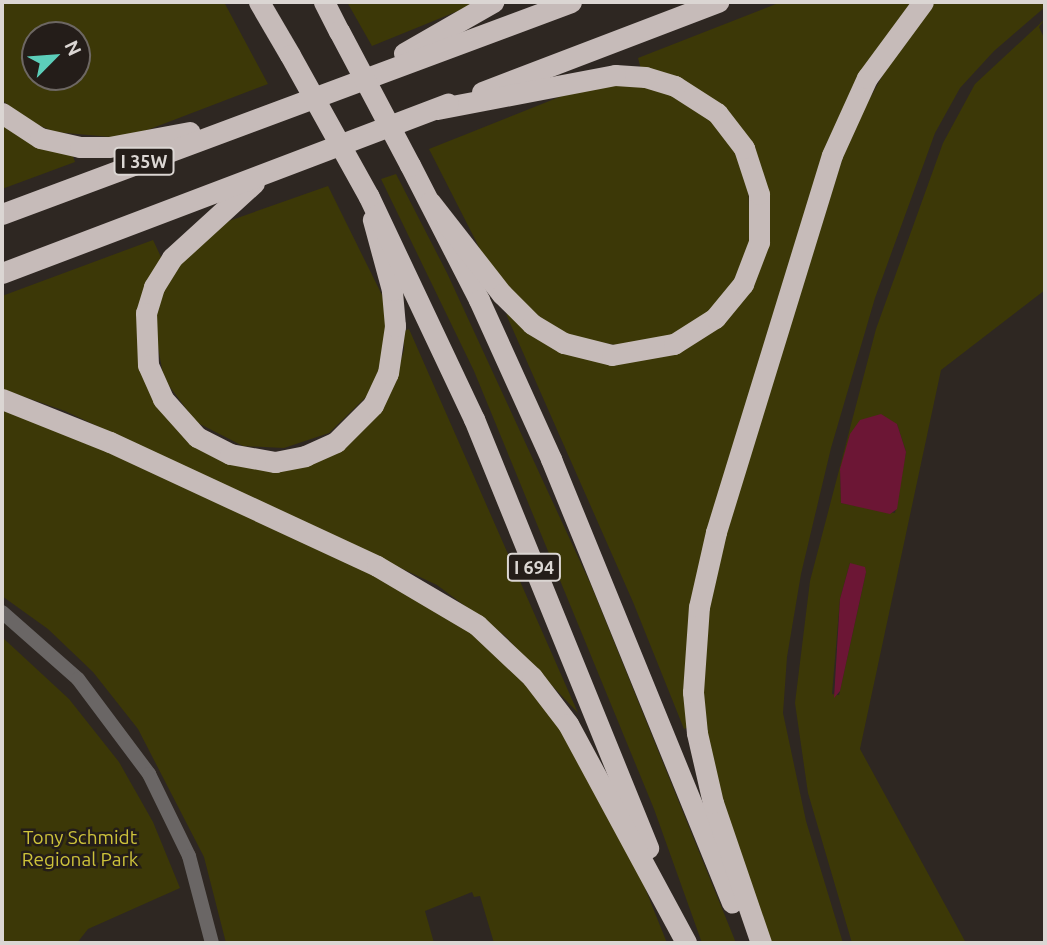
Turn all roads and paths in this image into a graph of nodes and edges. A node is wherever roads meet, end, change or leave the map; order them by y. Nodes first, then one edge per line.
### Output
1 (325, 2) edge
2 (493, 2) edge
3 (571, 2) edge
4 (718, 2) edge
5 (923, 2) edge
6 (260, 5) edge
7 (344, 87) junction
8 (287, 108) junction
9 (437, 108) junction
10 (2, 113) edge
11 (263, 175) junction
12 (369, 197) junction
13 (430, 202) junction
14 (2, 214) edge
15 (2, 273) edge
16 (2, 399) edge
17 (2, 612) edge
18 (212, 943) edge
19 (686, 943) edge
20 (748, 943) edge
21 (761, 943) edge

1 - 13 highway, I 694, bridge
2 - 7 highway
3 - 7 highway, I 35W
4 - 9 highway
5 - 21 highway
6 - 12 highway, I 694, bridge
7 - 8 highway, I 35W
8 - 10 highway
8 - 14 highway, I 35W
9 - 11 highway
9 - 13 highway
11 - 12 highway
11 - 15 highway
12 - 19 highway, I 694
13 - 20 highway, I 694
16 - 19 highway
17 - 18 street

